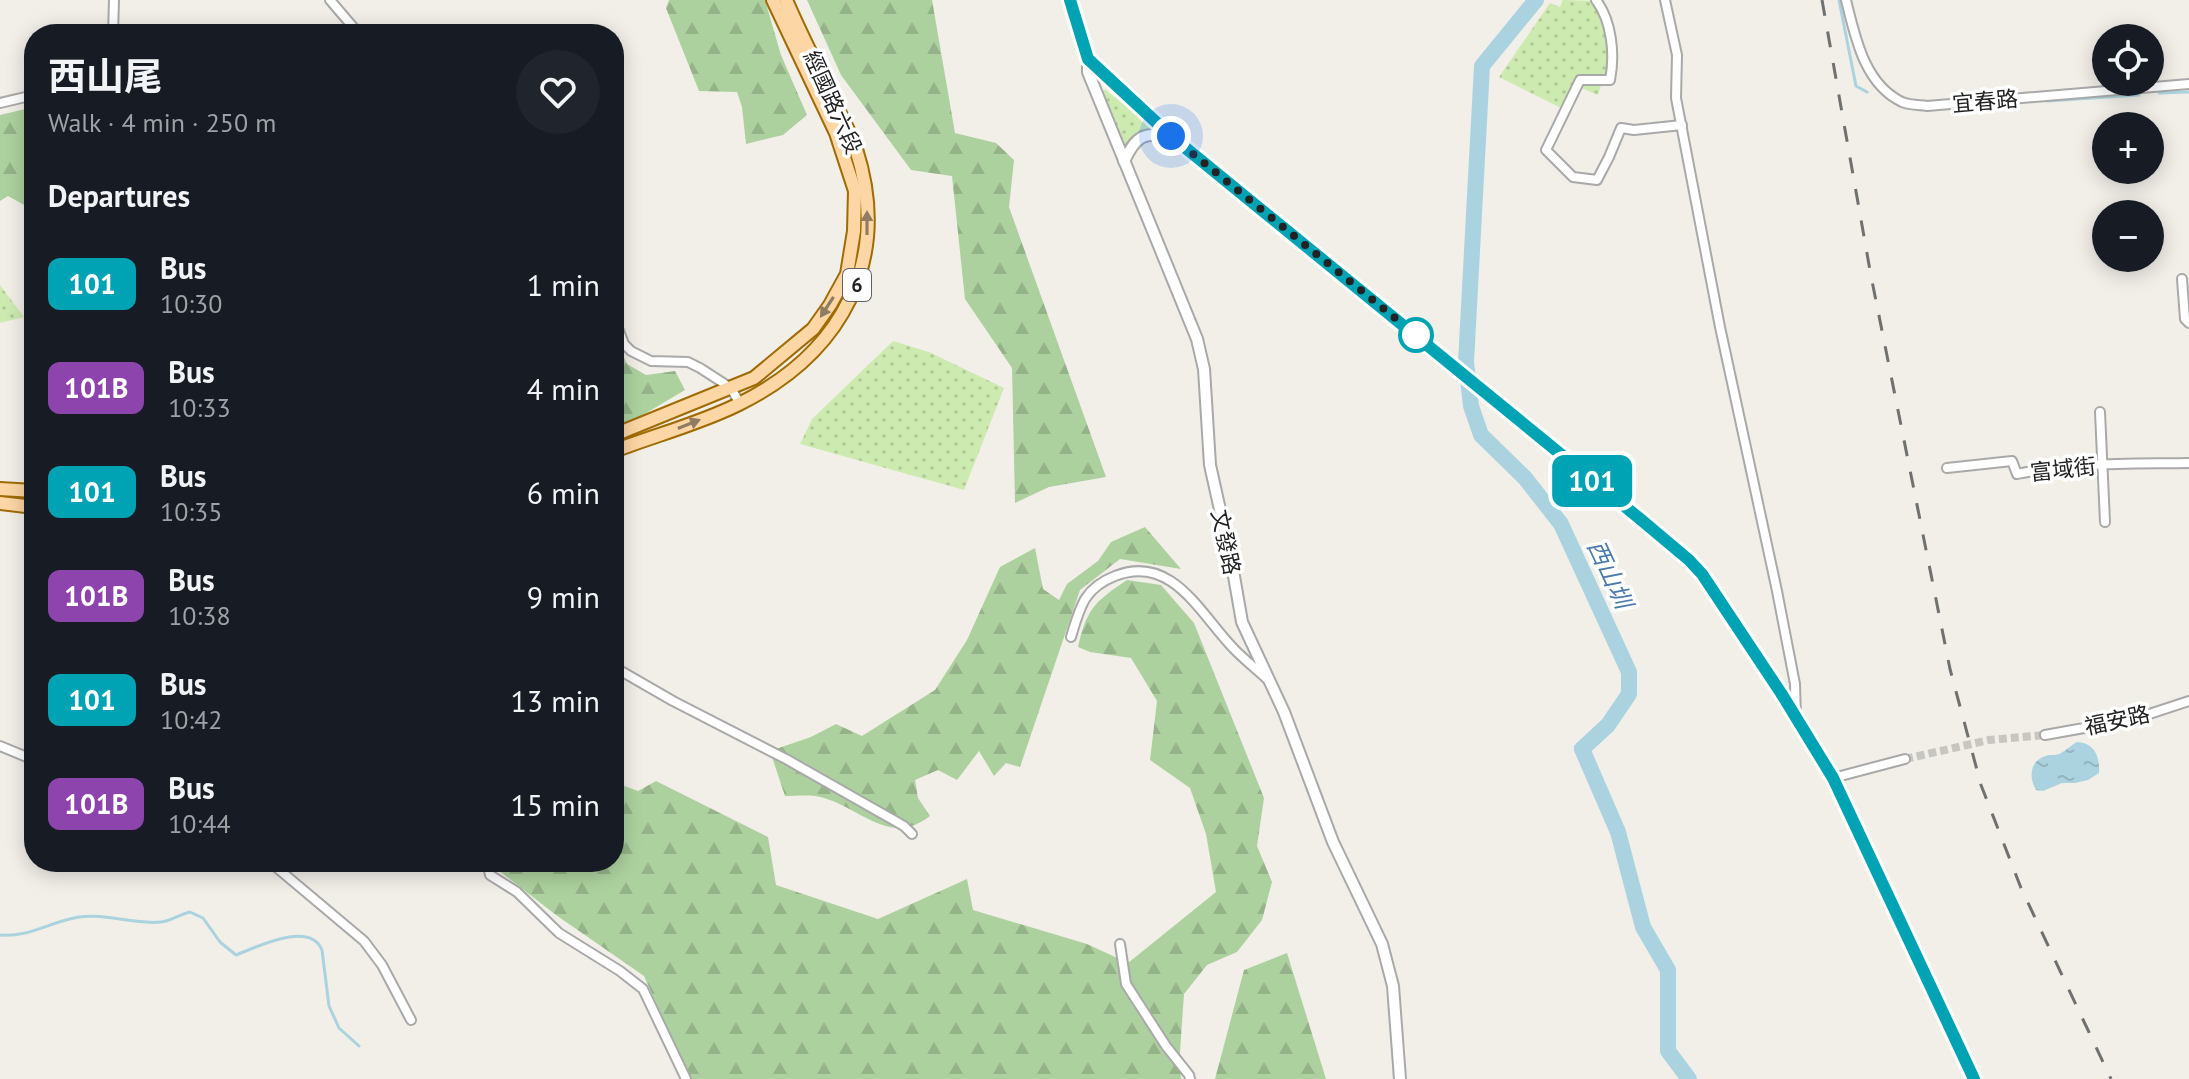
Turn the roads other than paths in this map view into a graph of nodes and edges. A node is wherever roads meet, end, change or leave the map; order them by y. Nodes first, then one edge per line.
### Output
1 (114, 0) edge
2 (330, 0) edge
3 (773, 0) edge
4 (786, 0) edge
5 (1070, 0) edge
6 (1596, 0) edge
7 (1665, 0) edge
8 (1846, 0) edge
9 (113, 24) edge
10 (350, 24) edge
11 (1088, 59) junction
12 (2189, 84) edge
13 (24, 97) edge
14 (0, 103) edge
15 (1682, 125) junction
16 (1171, 136) junction
17 (1124, 161) junction
18 (2182, 279) dead end
19 (2186, 300) edge
20 (2189, 323) edge
21 (624, 344) edge
22 (731, 388) junction
23 (740, 404) junction
24 (2100, 412) dead end
25 (624, 431) edge
26 (624, 448) edge
27 (2189, 463) edge
28 (2103, 464) junction
29 (1947, 468) dead end
30 (0, 489) edge
31 (24, 490) edge
32 (0, 503) edge
33 (24, 506) edge
34 (2105, 522) dead end
35 (1071, 637) dead end
36 (624, 673) edge
37 (1271, 682) junction
38 (2189, 701) edge
39 (1796, 718) junction
40 (2045, 735) tunnel mouth
41 (0, 746) edge
42 (24, 756) edge
43 (1905, 759) tunnel mouth
44 (1833, 778) junction
45 (912, 834) dead end
46 (282, 872) edge
47 (489, 872) edge
48 (1120, 944) dead end
49 (411, 1020) dead end
50 (686, 1079) edge
51 (1190, 1079) edge
52 (1400, 1079) edge
53 (1974, 1079) edge

1 - 9 street
2 - 10 street
3 -> 22 main road, 經國路六段 / 6
23 -> 4 main road, 經國路六段 / 6
5 - 11 street, 文發路
6 - 15 street
7 - 15 street
8 - 12 street, 宜春路
11 - 16 street
11 - 17 street, 文發路
13 - 14 street
15 - 39 street
16 - 17 street
16 - 39 street
17 - 37 street, 文發路
18 - 19 street
19 - 20 street
21 - 22 street
22 - 23 street
22 - 25 main road, 經國路六段 / 6
26 -> 23 main road, 經國路六段 / 6
24 - 28 street
27 - 28 street, 富域街
28 - 29 street, 富域街
28 - 34 street
30 - 31 main road
32 - 33 main road
35 - 37 street
36 - 45 street
37 - 52 street, 文發路
38 - 40 street, 福安路
39 - 44 street
41 - 42 street
43 - 44 street
44 - 53 street
46 - 49 street
47 - 50 street
48 - 51 street

